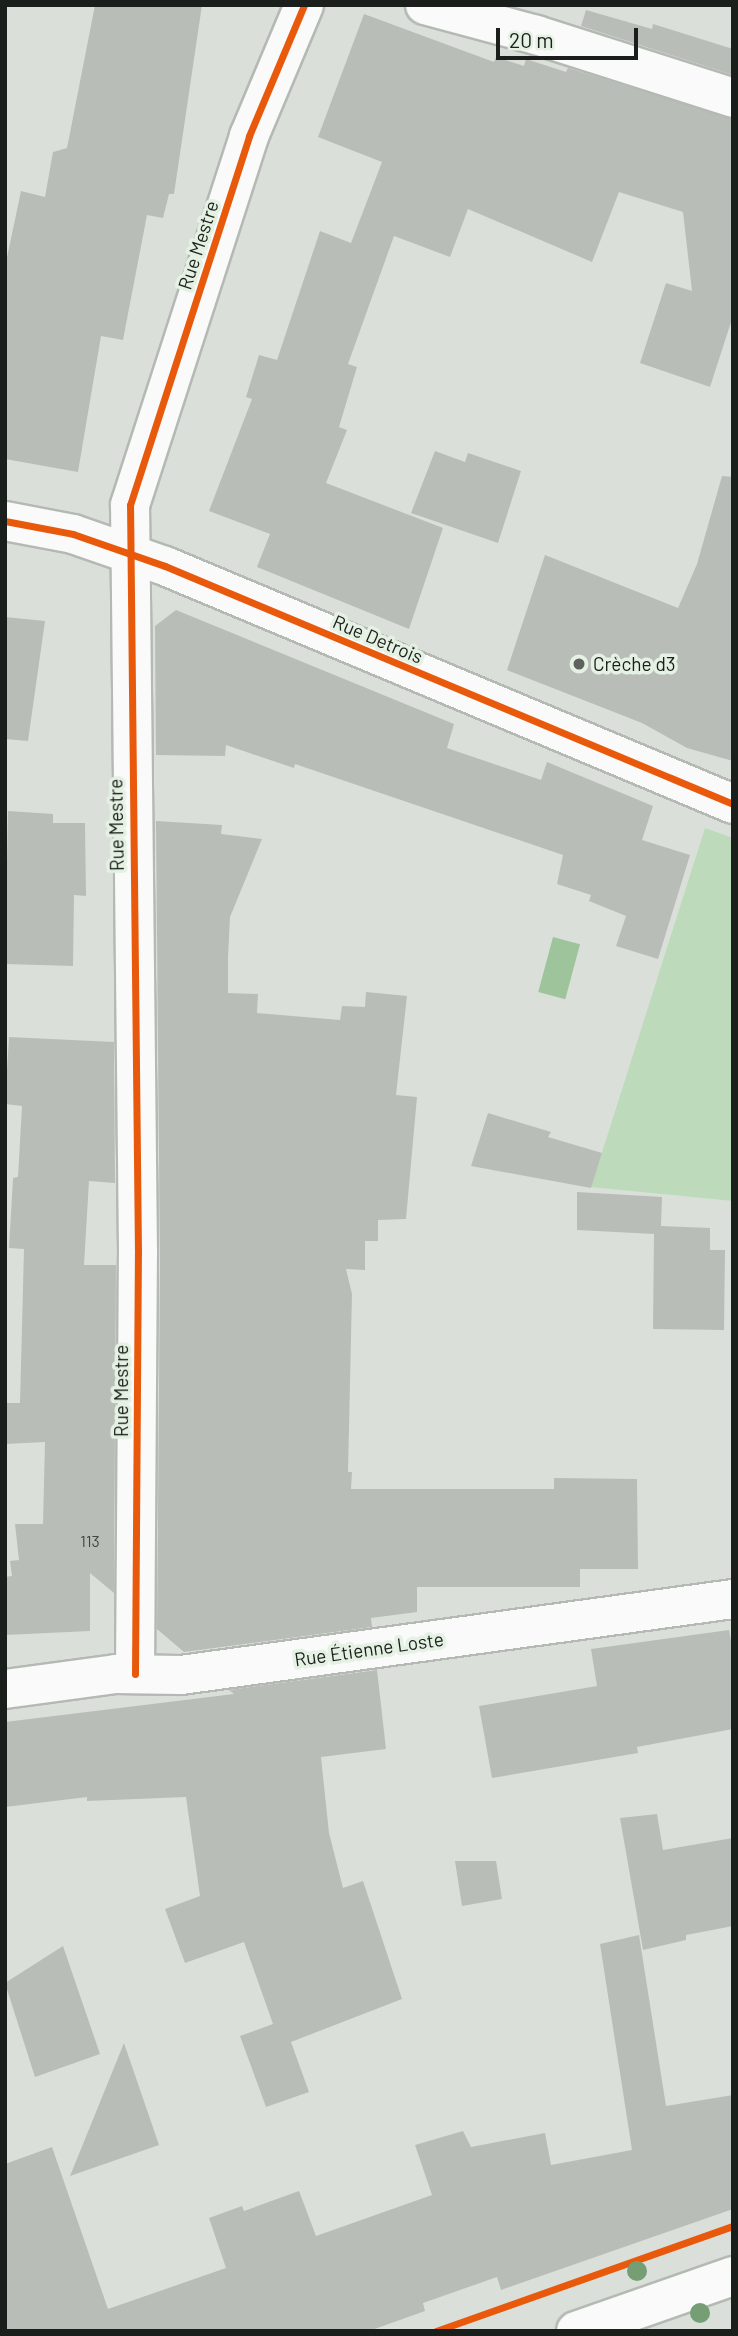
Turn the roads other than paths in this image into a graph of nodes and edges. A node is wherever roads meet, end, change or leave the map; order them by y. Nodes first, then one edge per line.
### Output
1 (304, 5) edge
2 (425, 5) edge
3 (733, 98) edge
4 (5, 521) edge
5 (128, 552) junction
6 (733, 804) edge
7 (733, 1599) edge
8 (135, 1674) junction
9 (5, 1689) edge
10 (733, 2276) edge
11 (576, 2331) edge

1 - 5 street, Rue Mestre
2 - 3 street
4 - 5 street, Rue Detrois
5 - 6 street, Rue Detrois
5 - 8 street, Rue Mestre
7 - 8 street, Rue Étienne Loste
8 - 9 street, Rue Étienne Loste
10 - 11 street

